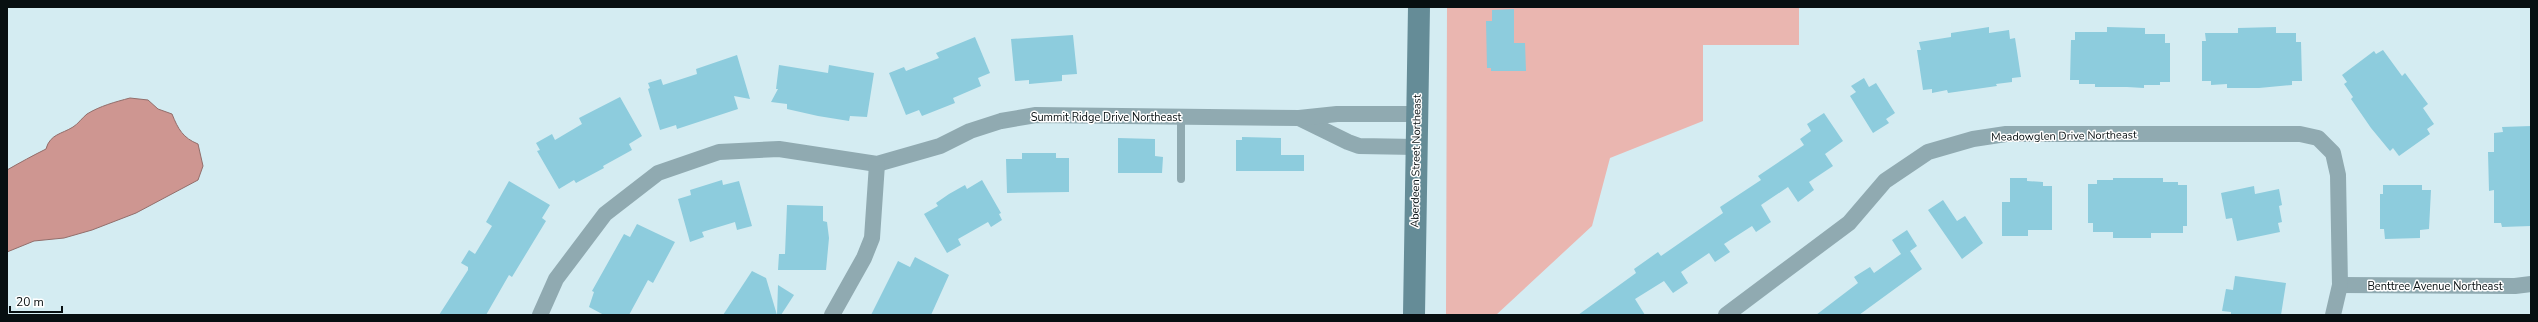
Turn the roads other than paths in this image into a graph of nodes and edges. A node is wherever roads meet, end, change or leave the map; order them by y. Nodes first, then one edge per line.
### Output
1 (1419, 7) edge
2 (1416, 114) junction
3 (1181, 116) junction
4 (1299, 118) junction
5 (1416, 147) junction
6 (877, 164) junction
7 (1181, 179) dead end
8 (2531, 284) edge
9 (2340, 285) junction
10 (540, 315) edge
11 (832, 315) edge
12 (1414, 315) edge
13 (1726, 315) edge
14 (2333, 315) edge

1 - 2 street, Aberdeen Street Northeast
2 - 4 street, Summit Ridge Drive Northeast
2 - 5 street, Aberdeen Street Northeast
3 - 4 street, Summit Ridge Drive Northeast
3 - 6 street, Summit Ridge Drive Northeast
3 - 7 lane
4 - 5 street, Summit Ridge Drive Northeast
5 - 12 street, Aberdeen Street Northeast
6 - 10 street, Summit Ridge Drive Northeast
6 - 11 street
8 - 9 street, Benttree Avenue Northeast
9 - 13 street, Meadowglen Drive Northeast
9 - 14 street

